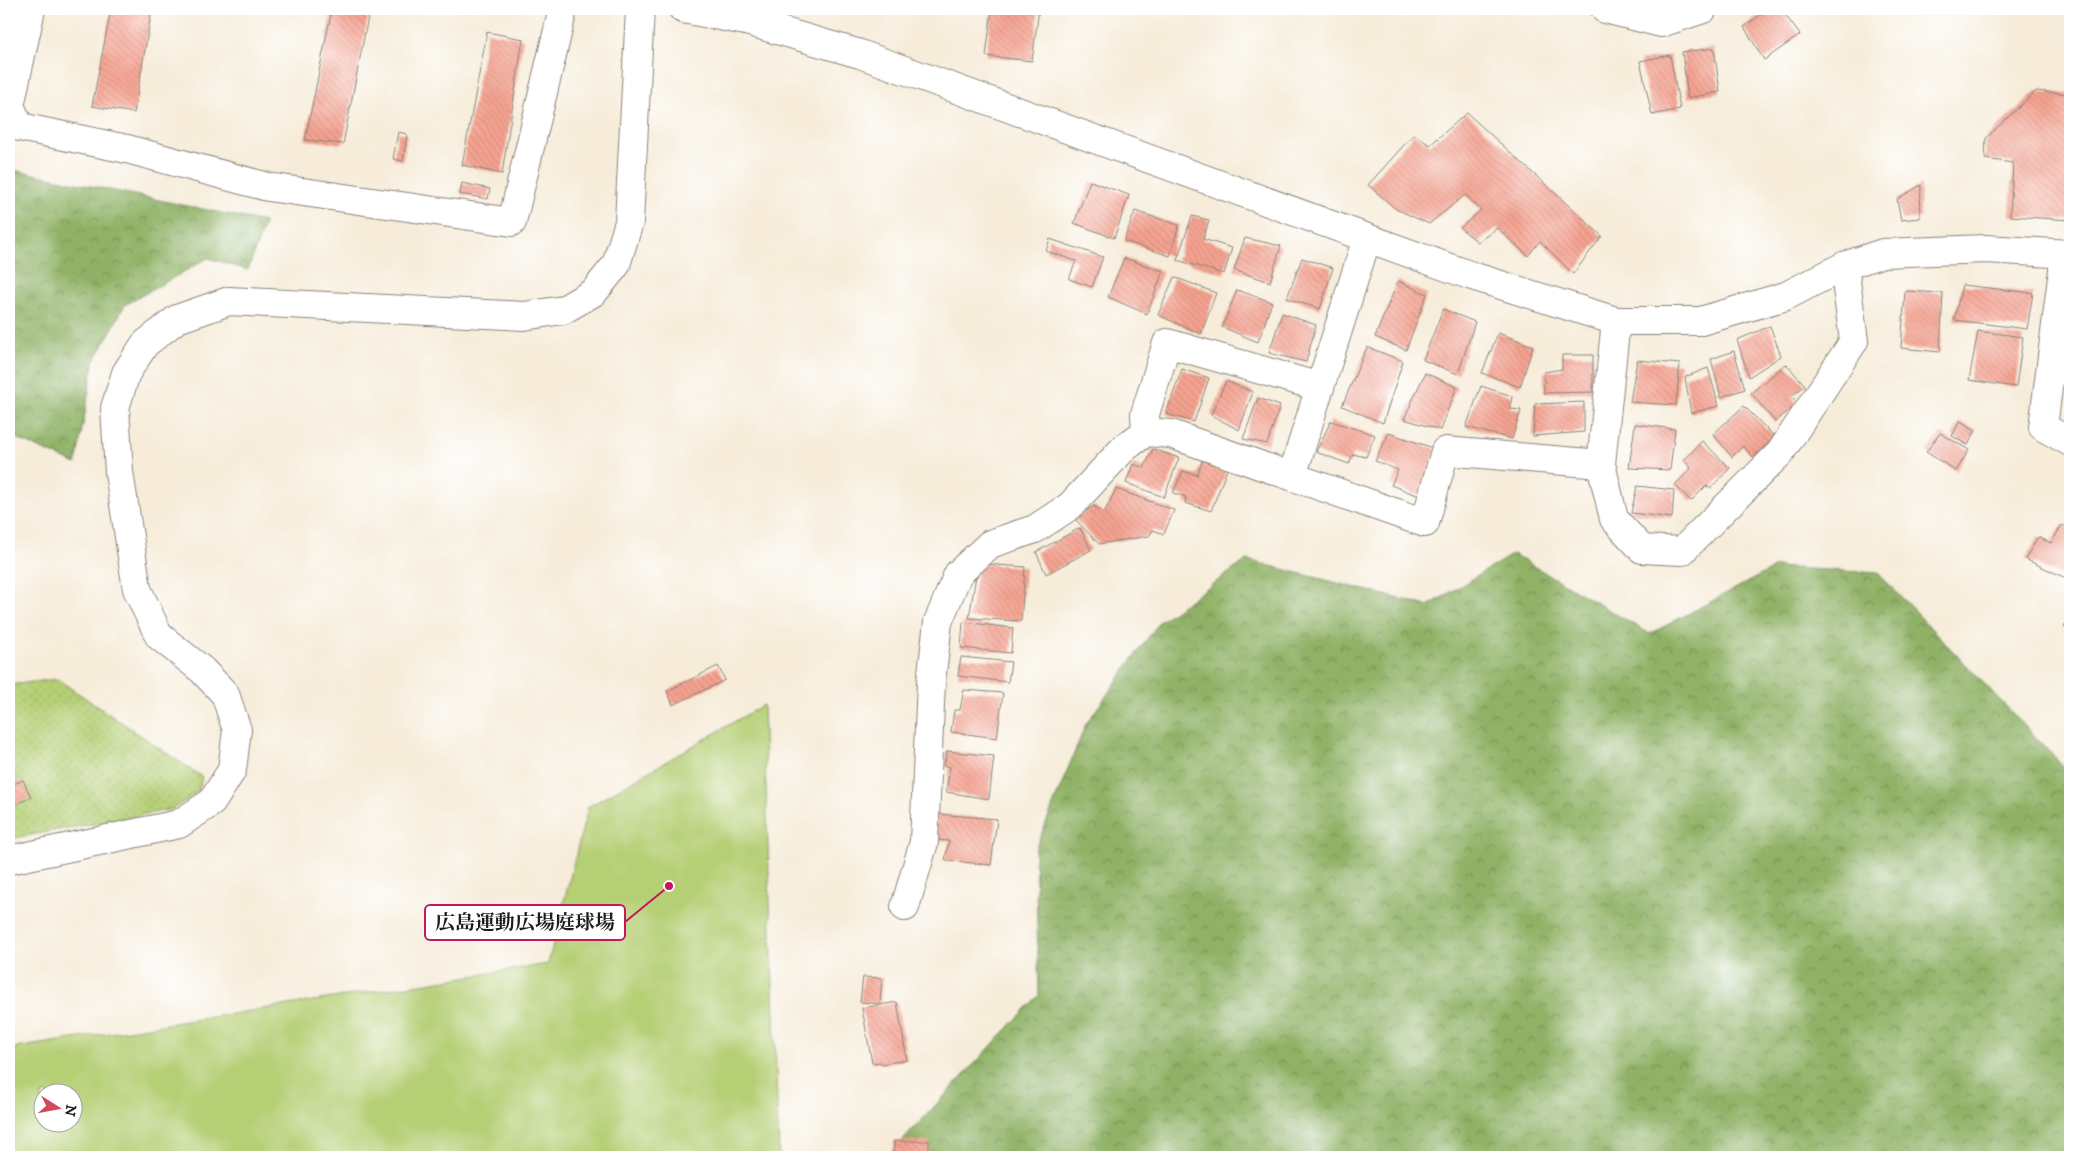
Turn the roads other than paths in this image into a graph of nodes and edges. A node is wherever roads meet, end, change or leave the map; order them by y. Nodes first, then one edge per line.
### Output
1 (32, 9) edge
2 (563, 9) edge
3 (640, 9) edge
4 (683, 9) edge
5 (1605, 9) edge
6 (1703, 9) edge
7 (1367, 238) junction
8 (2068, 254) edge
9 (1844, 266) junction
10 (1616, 321) junction
11 (1320, 387) junction
12 (1146, 432) junction
13 (2070, 442) edge
14 (1601, 464) junction
15 (1292, 476) junction
16 (9, 860) edge
17 (905, 907) dead end

1 - 2 street
3 - 16 street
4 - 7 street
5 - 6 street
7 - 10 street
7 - 11 street
8 - 9 street
8 - 13 street
9 - 10 street
9 - 14 street
10 - 14 street
11 - 12 street
11 - 15 street
12 - 15 street
12 - 17 street
14 - 15 street

